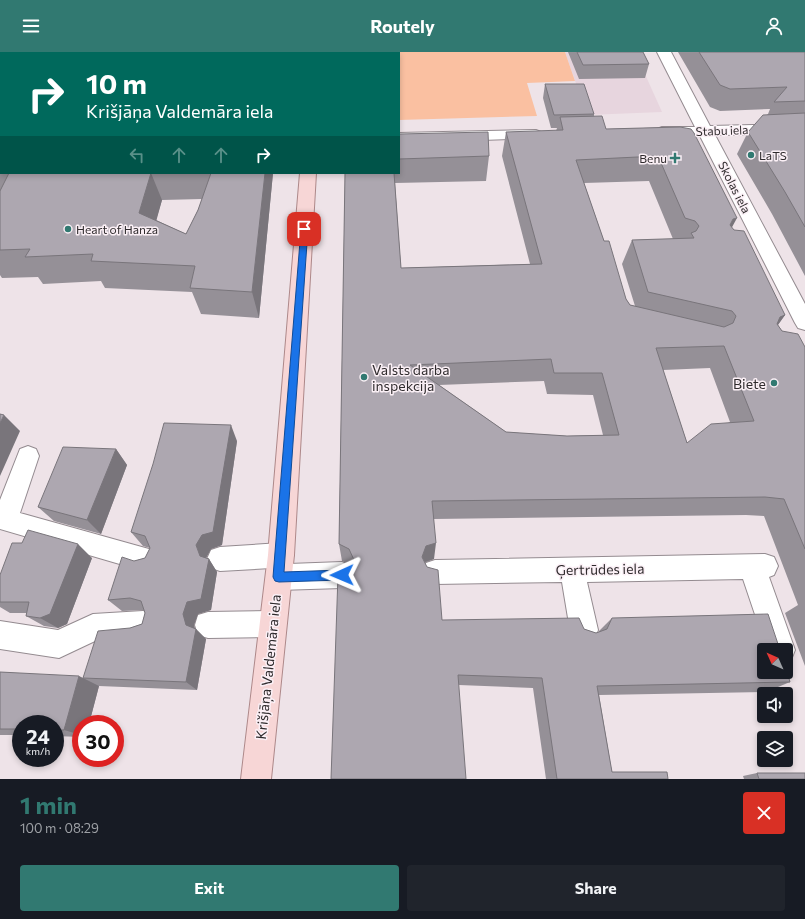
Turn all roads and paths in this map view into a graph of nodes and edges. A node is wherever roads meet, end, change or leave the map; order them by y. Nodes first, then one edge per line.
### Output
1 (664, 52) edge
2 (805, 129) edge
3 (705, 131) junction
4 (646, 132) edge
5 (547, 134) edge
6 (400, 138) edge
7 (308, 174) edge
8 (765, 246) junction
9 (747, 247) edge
10 (805, 322) edge
11 (28, 456) dead end
12 (220, 559) dead end
13 (147, 560) edge
14 (280, 566) junction
15 (572, 570) junction
16 (435, 572) edge
17 (342, 575) edge
18 (142, 624) edge
19 (273, 624) junction
20 (208, 625) dead end
21 (584, 630) edge
22 (0, 635) edge
23 (779, 643) edge
24 (256, 779) edge

1 - 3 street, Skolas iela
2 - 3 street, Stabu iela
3 - 4 street, Stabu iela
3 - 8 street, Skolas iela
5 - 6 street
7 - 14 main road, Krišjāņa Valdemāra iela
8 - 9 street
8 - 10 street, Skolas iela
11 - 13 street
12 - 14 street
14 - 17 street
14 - 19 main road, Krišjāņa Valdemāra iela
15 - 16 street, Ģertrūdes iela
15 - 21 street
15 - 23 street, Ģertrūdes iela
18 - 22 street
19 - 20 street
19 - 24 main road, Krišjāņa Valdemāra iela

